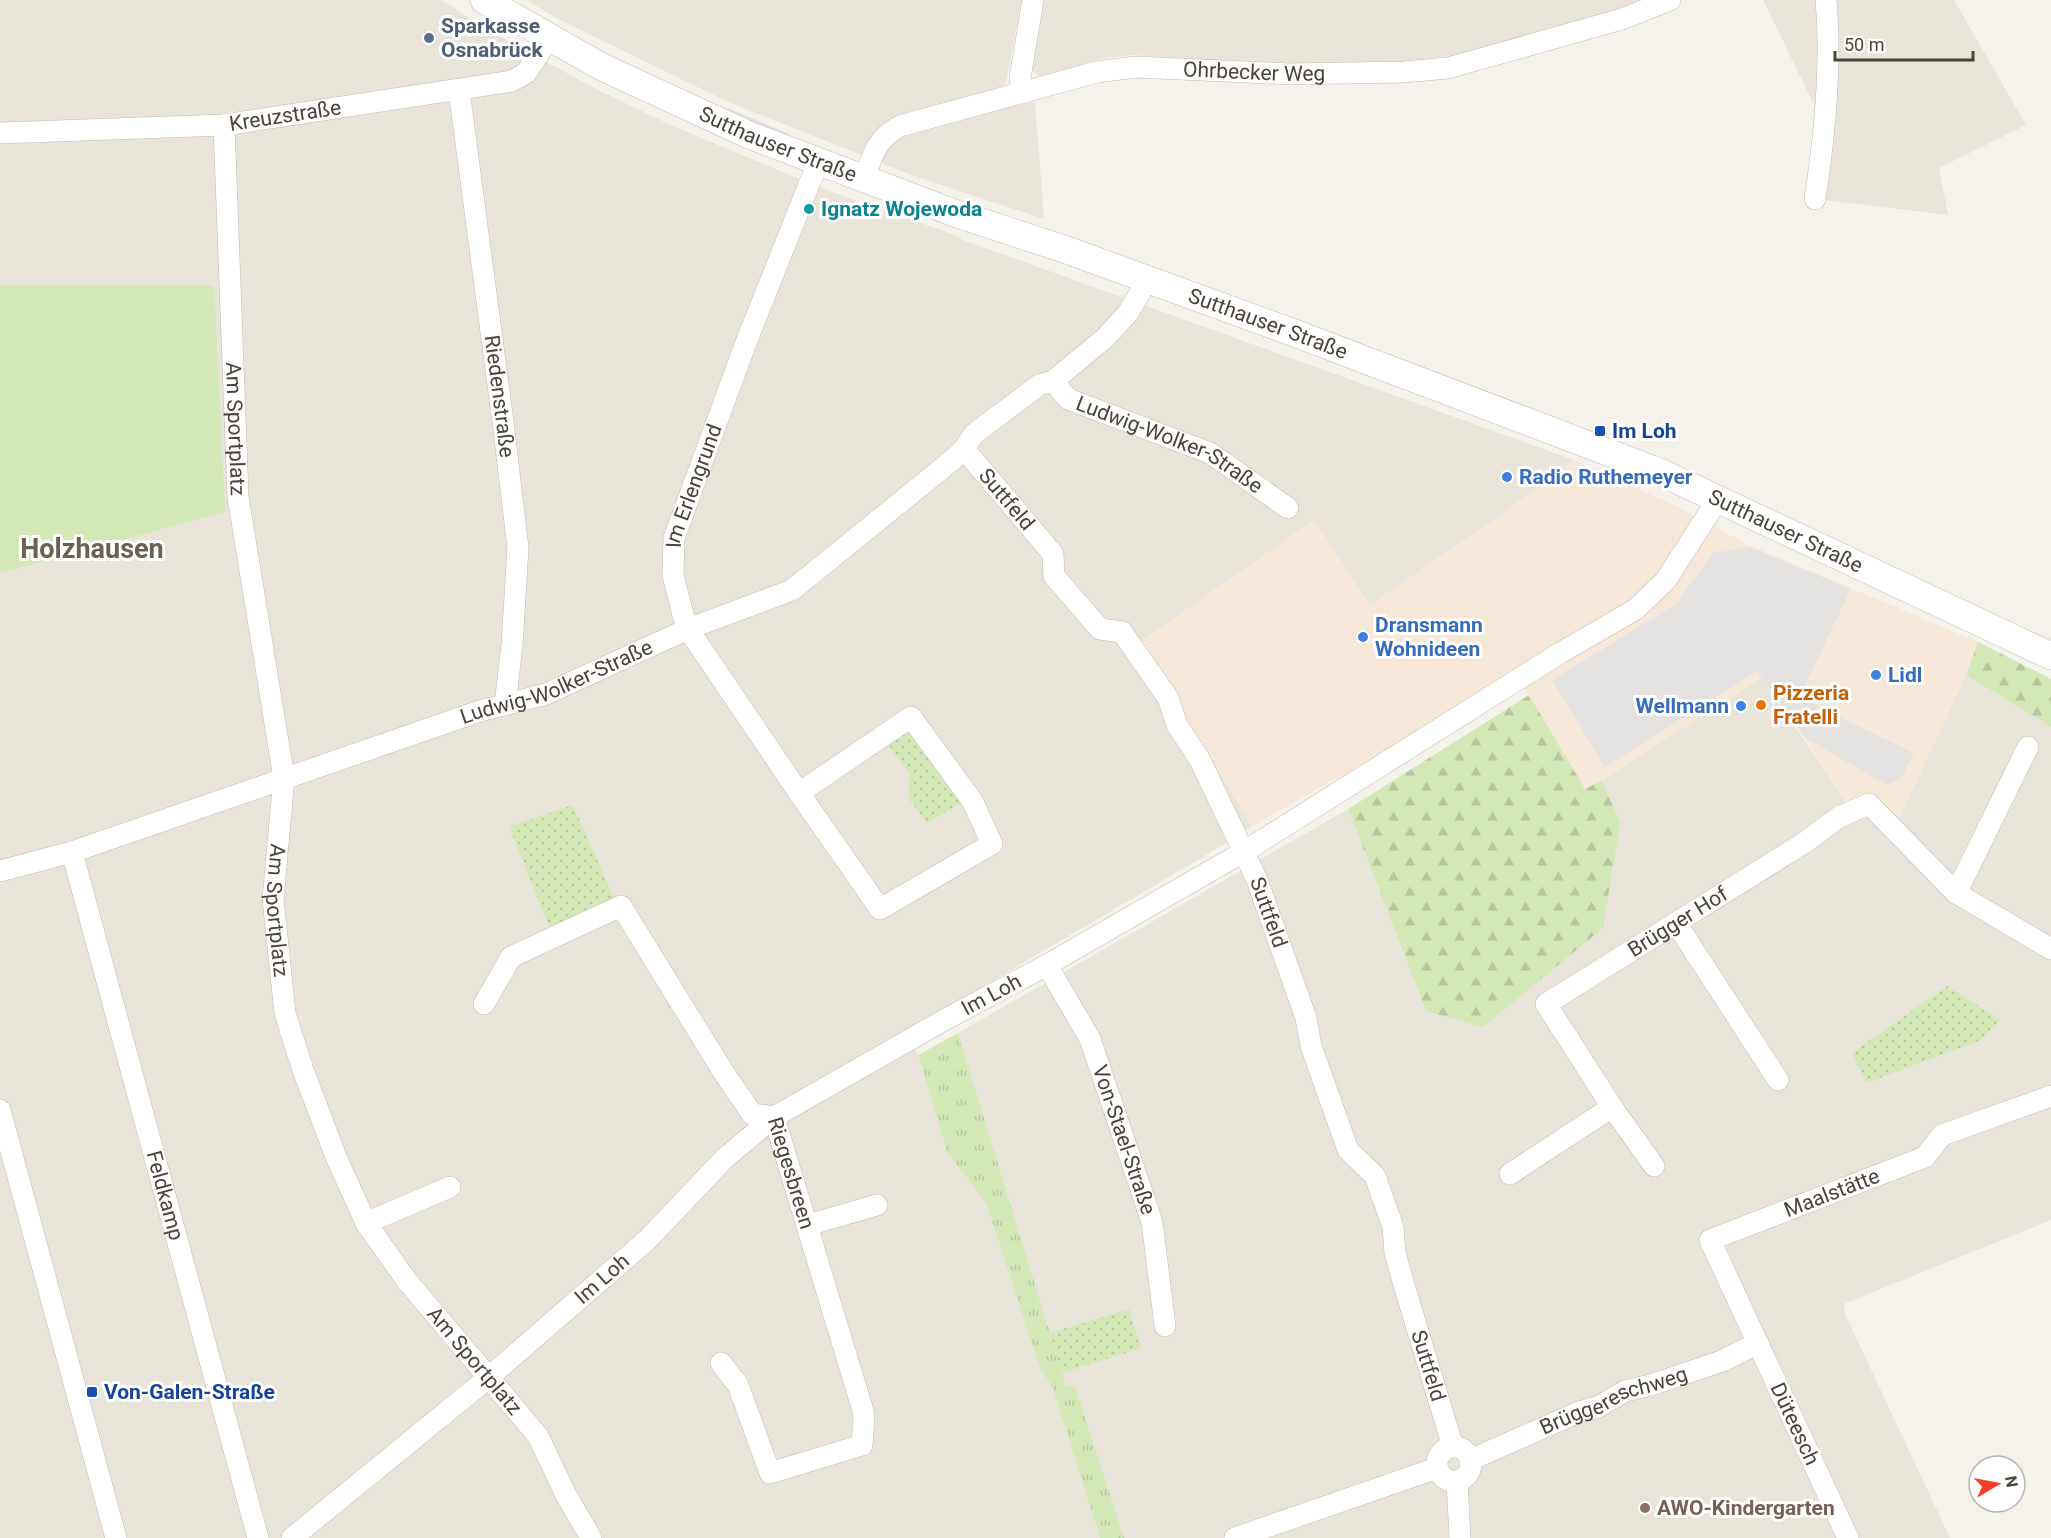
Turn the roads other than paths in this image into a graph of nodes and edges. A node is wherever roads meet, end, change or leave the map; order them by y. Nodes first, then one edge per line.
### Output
1 (484, 0) edge
2 (1034, 0) edge
3 (1670, 0) edge
4 (1826, 0) edge
5 (549, 38) junction
6 (459, 90) junction
7 (1023, 93) junction
8 (224, 125) junction
9 (0, 133) edge
10 (818, 162) junction
11 (864, 179) junction
12 (1815, 199) dead end
13 (1144, 280) junction
14 (1053, 381) junction
15 (964, 449) junction
16 (1718, 499) junction
17 (1288, 508) dead end
18 (688, 629) junction
19 (2051, 656) edge
20 (505, 705) junction
21 (2028, 747) dead end
22 (284, 778) junction
23 (799, 793) junction
24 (1245, 851) junction
25 (72, 852) junction
26 (0, 871) edge
27 (1956, 893) junction
28 (1677, 924) junction
29 (2051, 949) edge
30 (1047, 965) junction
31 (484, 1004) dead end
32 (1778, 1080) dead end
33 (2051, 1096) edge
34 (1612, 1107) junction
35 (0, 1110) edge
36 (774, 1117) junction
37 (1654, 1166) dead end
38 (7, 1167) edge
39 (1510, 1174) dead end
40 (450, 1187) dead end
41 (877, 1205) dead end
42 (366, 1223) junction
43 (807, 1225) junction
44 (1165, 1326) dead end
45 (1758, 1342) junction
46 (721, 1363) dead end
47 (488, 1378) junction
48 (1453, 1447) junction
49 (1470, 1460) junction
50 (1437, 1468) junction
51 (1457, 1480) junction
52 (116, 1538) edge
53 (258, 1538) edge
54 (292, 1538) edge
55 (591, 1538) edge
56 (1235, 1538) edge
57 (1460, 1538) edge
58 (1848, 1538) edge

1 - 5 street, Sutthauser Straße
2 - 7 street
3 - 7 street, Ohrbecker Weg
4 - 12 street
5 - 6 street, Kreuzstraße
5 - 10 street, Sutthauser Straße
6 - 8 street, Kreuzstraße
6 - 20 street, Riedenstraße
7 - 11 street, Ohrbecker Weg
8 - 9 street, Kreuzstraße
8 - 22 street, Am Sportplatz
10 - 11 street, Sutthauser Straße
10 - 18 street, Im Erlengrund
11 - 13 street, Sutthauser Straße
13 - 14 street, Ludwig-Wolker-Straße
13 - 16 street, Sutthauser Straße
14 - 15 street, Ludwig-Wolker-Straße
14 - 17 street, Ludwig-Wolker-Straße
15 - 18 street, Ludwig-Wolker-Straße
15 - 24 street, Suttfeld
16 - 19 street, Sutthauser Straße
16 - 24 street, Im Loh
18 - 20 street, Ludwig-Wolker-Straße
18 - 23 street, Im Erlengrund
20 - 22 street, Ludwig-Wolker-Straße
21 - 27 street
22 - 25 street, Ludwig-Wolker-Straße
22 - 42 street, Am Sportplatz
23 - 23 street, Im Erlengrund
24 - 30 street, Im Loh
24 - 48 street, Suttfeld
25 - 26 street, Ludwig-Wolker-Straße
25 - 53 street, Feldkamp
27 - 28 street, Brügger Hof
27 - 29 street, Brügger Hof
28 - 32 street
28 - 34 street, Brügger Hof
30 - 36 street, Im Loh
30 - 44 street, Von-Stael-Straße
31 - 36 street, Riegesbreen
33 - 45 street, Maalstätte
34 - 37 street, Brügger Hof
34 - 39 street
35 - 38 street
36 - 43 street, Riegesbreen
36 - 47 street, Im Loh
38 - 52 street
40 - 42 street
41 - 43 street
42 - 47 street, Am Sportplatz
43 - 46 street, Riegesbreen
45 - 49 street, Brüggereschweg
45 - 58 street, Düteesch
47 - 54 street, Im Loh
47 - 55 street, Am Sportplatz
48 - 49 street
48 - 50 street
49 - 51 street
50 - 51 street
50 - 56 street
51 - 57 street

